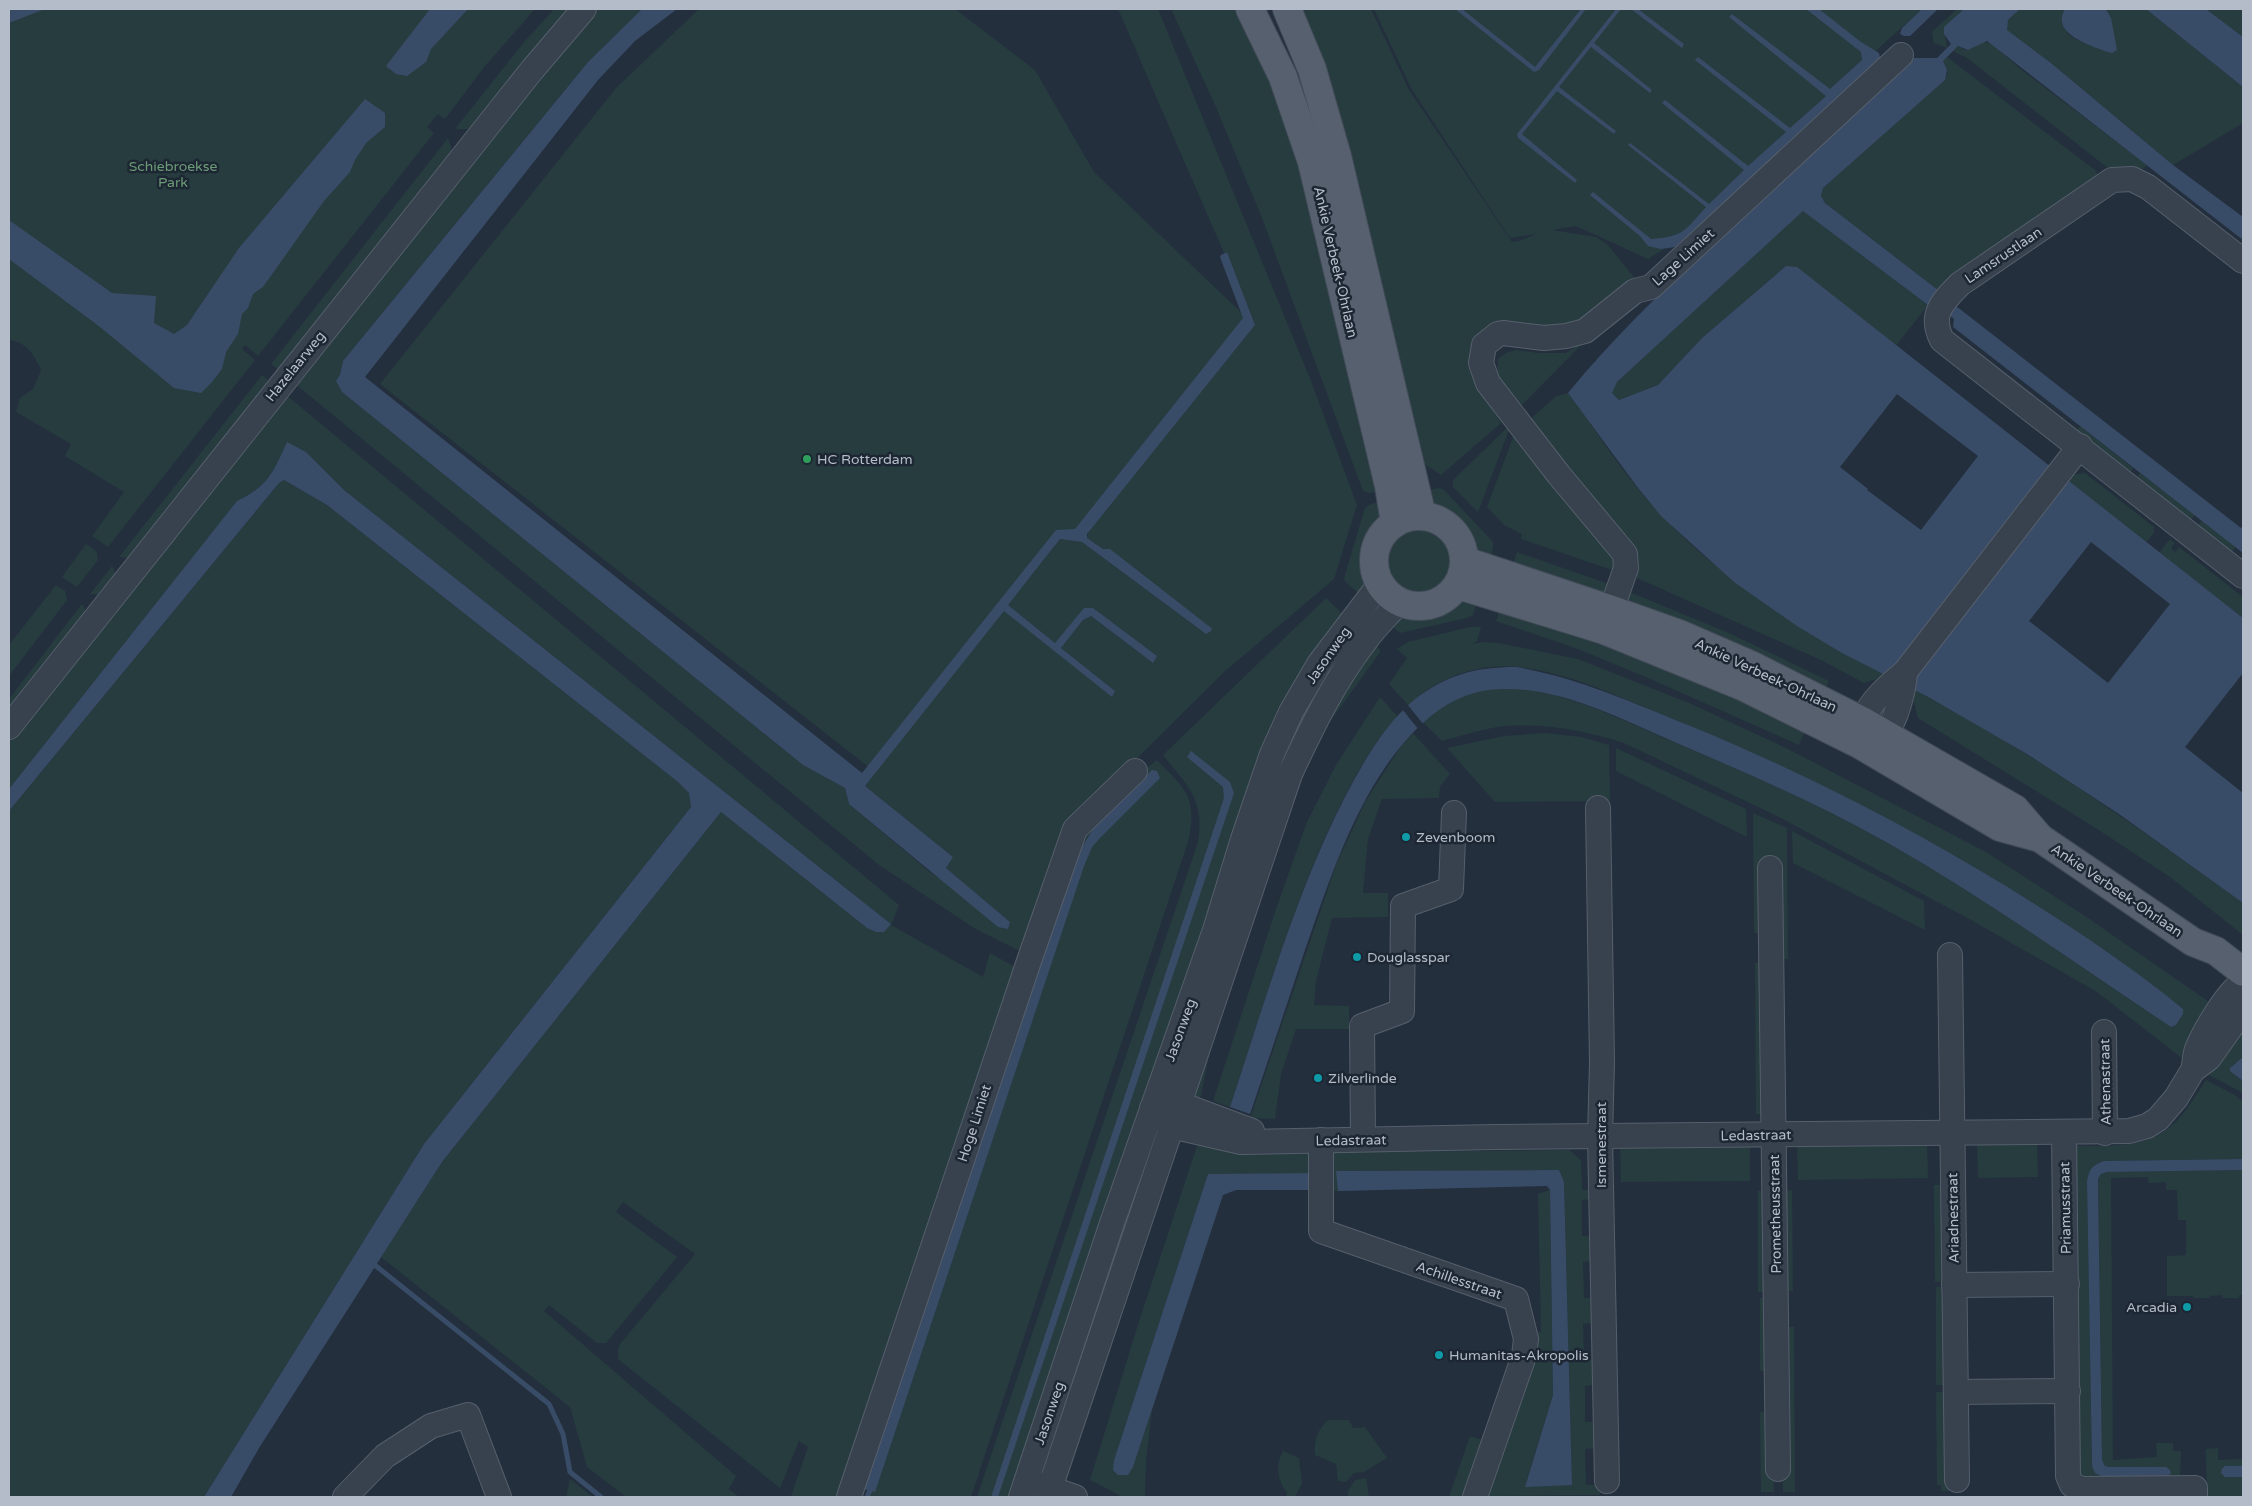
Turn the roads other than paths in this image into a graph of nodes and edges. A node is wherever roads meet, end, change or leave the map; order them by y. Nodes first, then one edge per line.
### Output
1 (584, 9) edge
2 (1250, 9) edge
3 (1287, 9) edge
4 (1901, 55) dead end
5 (2243, 261) edge
6 (2080, 446) junction
7 (1422, 516) junction
8 (1396, 523) junction
9 (1462, 573) junction
10 (2243, 576) edge
11 (1390, 593) junction
12 (1608, 620) junction
13 (9, 727) edge
14 (1869, 733) junction
15 (1135, 771) dead end
16 (1598, 808) dead end
17 (1454, 813) dead end
18 (1770, 868) dead end
19 (1950, 955) dead end
20 (2242, 988) edge
21 (2104, 1032) dead end
22 (1177, 1103) junction
23 (1152, 1108) junction
24 (1171, 1126) junction
25 (1952, 1133) junction
26 (2064, 1133) junction
27 (2105, 1133) junction
28 (1774, 1135) junction
29 (1600, 1137) junction
30 (1290, 1140) junction
31 (1321, 1140) junction
32 (1363, 1140) junction
33 (2067, 1284) junction
34 (1954, 1285) junction
35 (2068, 1391) junction
36 (1956, 1392) junction
37 (1778, 1469) dead end
38 (1957, 1480) dead end
39 (1607, 1481) dead end
40 (1024, 1489) edge
41 (1048, 1493) edge
42 (2195, 1493) edge
43 (346, 1497) edge
44 (499, 1497) edge
45 (849, 1497) edge
46 (1075, 1497) edge
47 (1475, 1497) edge

1 - 13 street, Hazelaarweg
2 - 8 main road, Ankie Verbeek-Ohrlaan
3 - 7 main road, Ankie Verbeek-Ohrlaan
4 - 12 street, Lage Limiet
5 - 6 street, Lamsrustlaan
6 - 10 street, Lamsrustlaan
6 - 14 street
7 - 8 main road
7 - 9 main road
8 - 11 main road
9 - 11 main road
9 - 12 main road, Ankie Verbeek-Ohrlaan
11 - 22 street, Jasonweg
11 - 23 street, Jasonweg
12 - 14 main road, Ankie Verbeek-Ohrlaan
14 - 20 main road, Ankie Verbeek-Ohrlaan
15 - 45 street, Hoge Limiet
16 - 29 street, Ismenestraat
17 - 32 street
18 - 28 street, Prometheusstraat
19 - 25 street, Ariadnestraat
20 - 27 street, Ledastraat
21 - 27 street, Athenastraat
22 - 23 street
22 - 24 street, Jasonweg
22 - 30 street, Ledastraat
23 - 24 street
23 - 40 street, Jasonweg
24 - 30 street, Ledastraat
24 - 41 street, Jasonweg
25 - 26 street, Ledastraat
25 - 28 street, Ledastraat
25 - 34 street, Ariadnestraat
26 - 27 street, Ledastraat
26 - 33 street, Priamusstraat
28 - 29 street, Ledastraat
28 - 37 street, Prometheusstraat
29 - 32 street, Ledastraat
29 - 39 street, Ismenestraat
30 - 31 street, Ledastraat
31 - 32 street, Ledastraat
31 - 47 street, Achillesstraat
33 - 34 street
33 - 35 street, Priamusstraat
34 - 36 street, Ariadnestraat
35 - 36 street
35 - 42 street, Priamusstraat
36 - 38 street, Ariadnestraat
40 - 41 street
41 - 46 street
43 - 44 street

